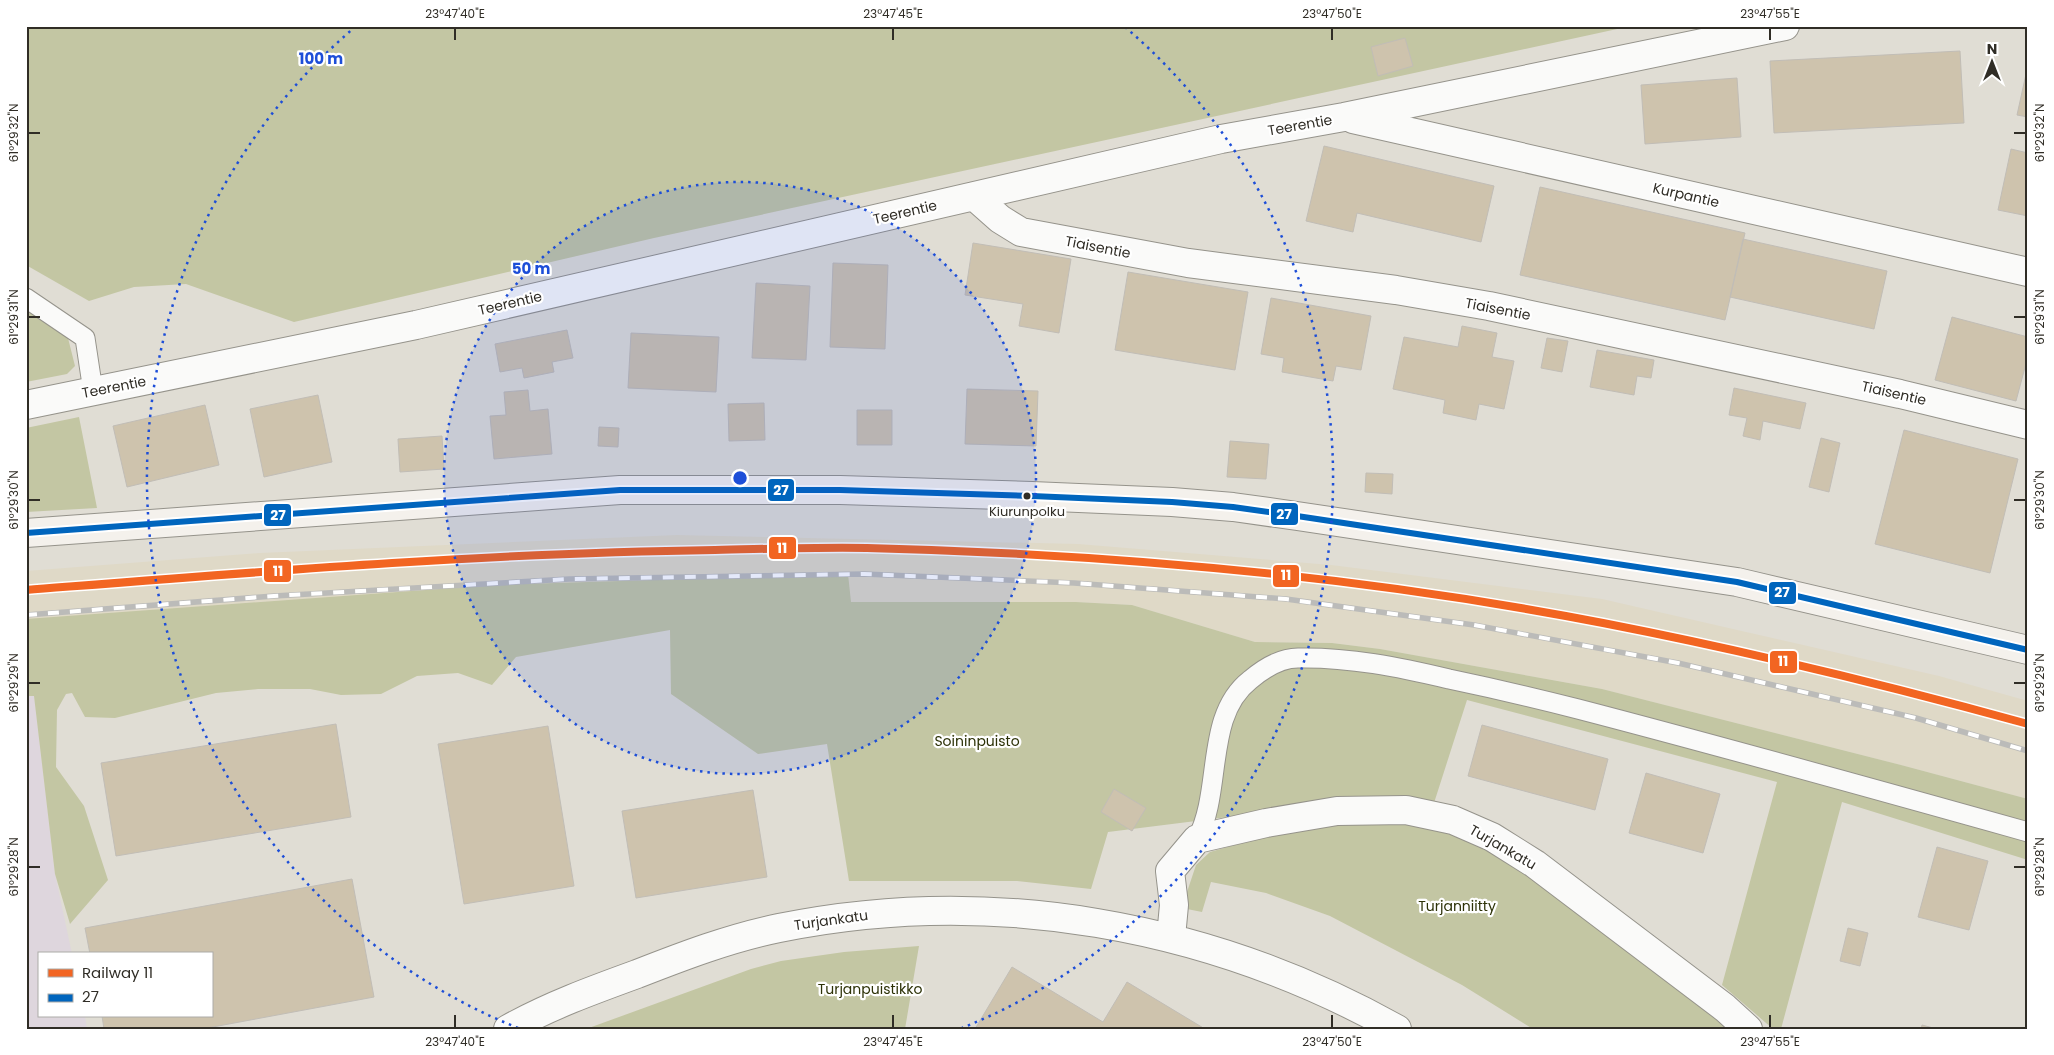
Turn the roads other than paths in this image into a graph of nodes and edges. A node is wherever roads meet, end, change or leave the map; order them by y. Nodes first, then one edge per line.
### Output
1 (1785, 26) edge
2 (1344, 117) junction
3 (974, 196) junction
4 (2028, 272) edge
5 (26, 298) edge
6 (93, 391) junction
7 (26, 405) edge
8 (2028, 425) edge
9 (26, 533) edge
10 (2028, 650) edge
11 (2028, 832) edge
12 (1197, 839) junction
13 (1171, 937) junction
14 (508, 1029) edge
15 (1397, 1029) edge
16 (1748, 1029) edge

1 - 2 street, Teerentie
2 - 3 street, Teerentie
2 - 4 street, Kurpantie
3 - 6 street, Teerentie
3 - 8 street, Tiaisentie
5 - 6 lane
6 - 7 street, Teerentie
9 - 10 street
11 - 12 lane
12 - 13 street
12 - 16 street, Turjankatu
13 - 14 street, Turjankatu
13 - 15 street, Turjankatu

